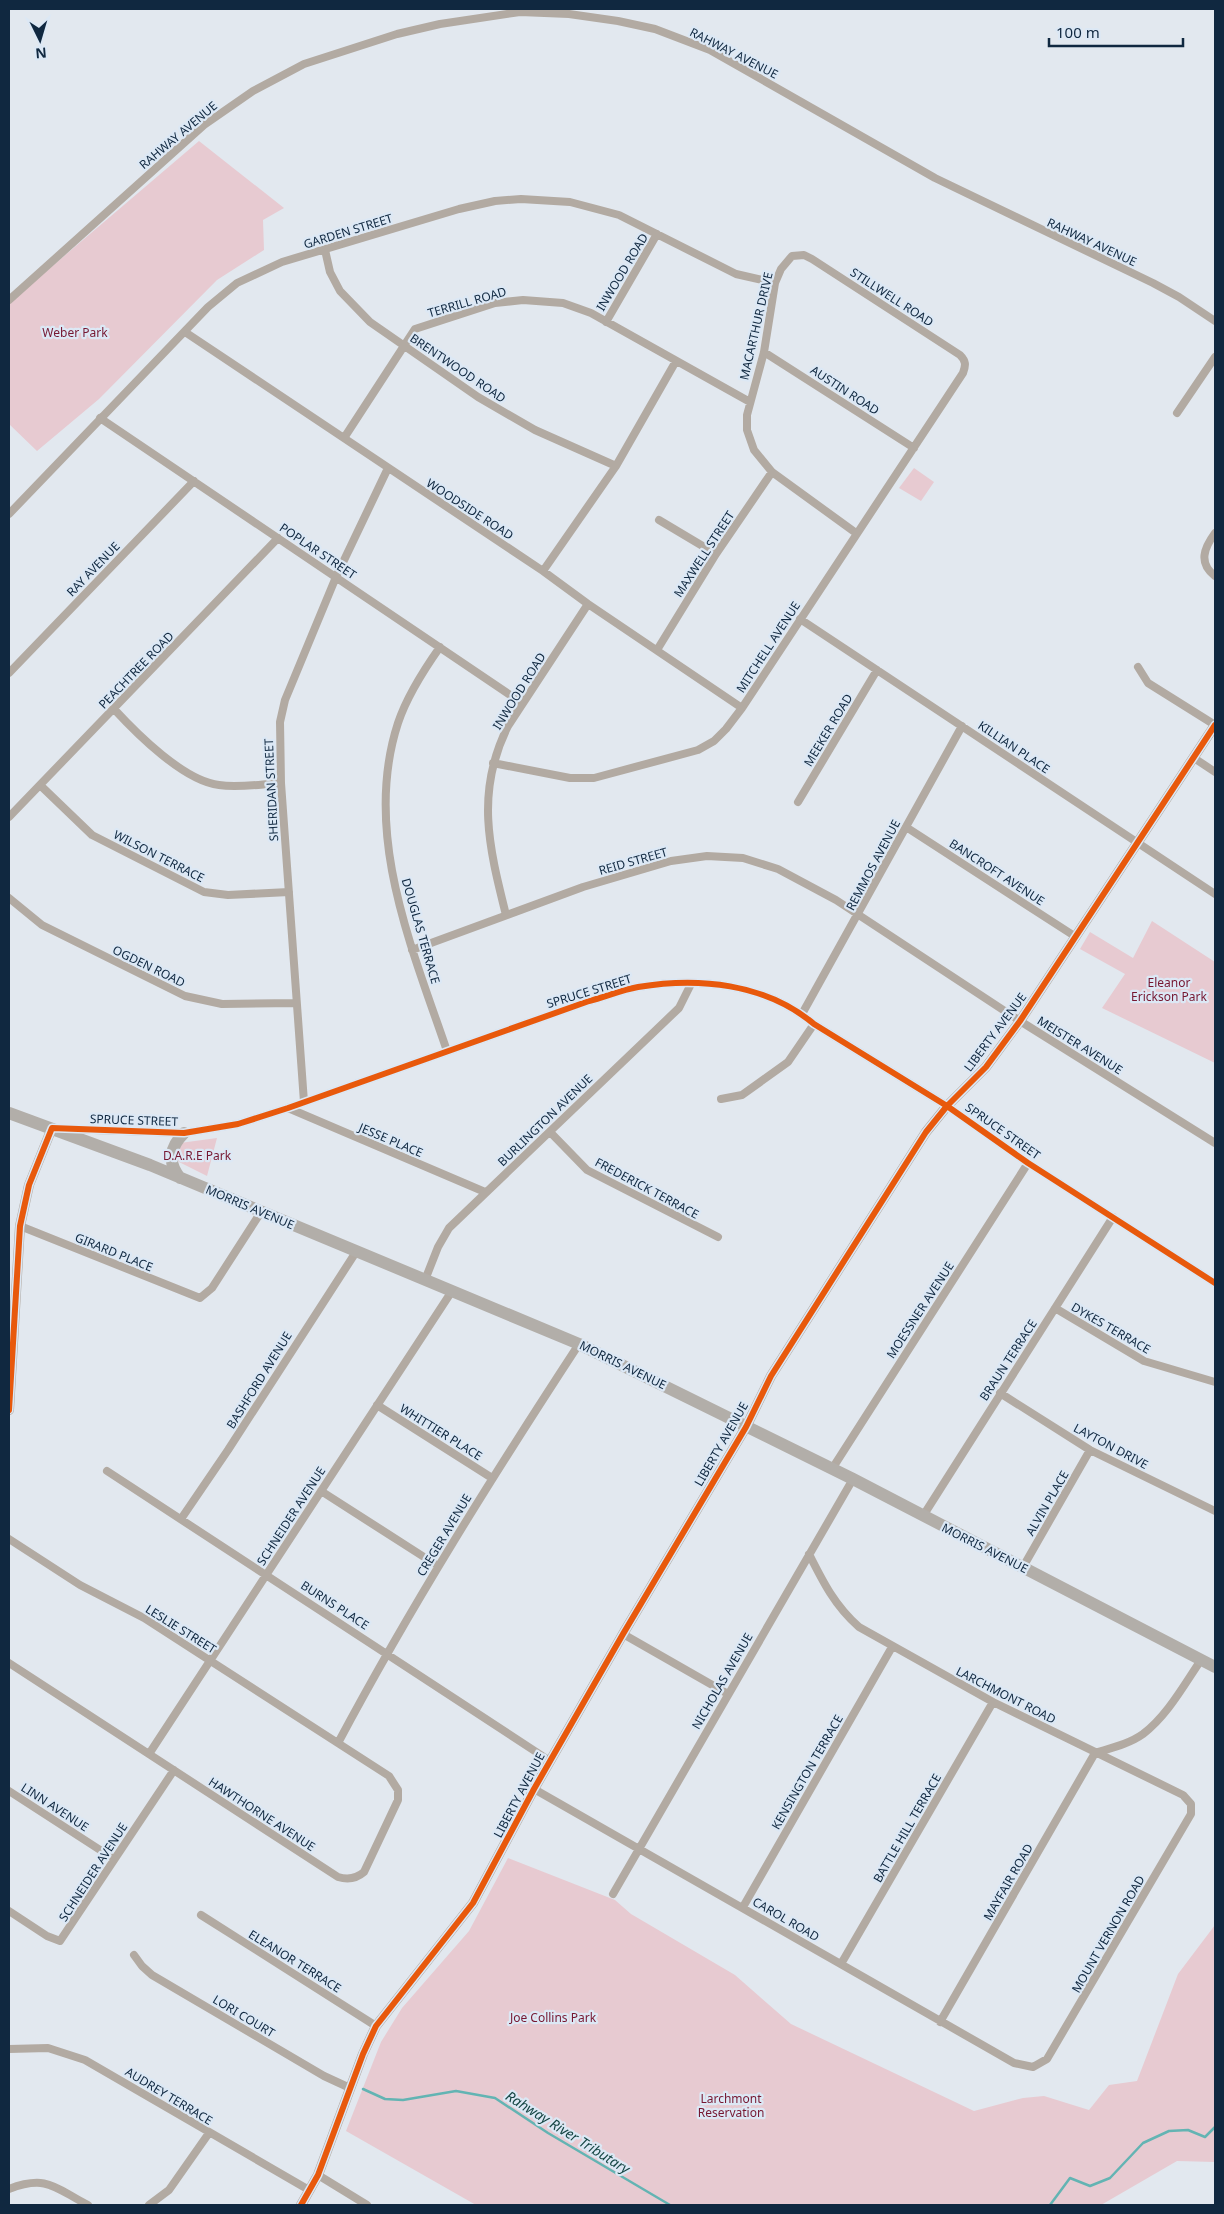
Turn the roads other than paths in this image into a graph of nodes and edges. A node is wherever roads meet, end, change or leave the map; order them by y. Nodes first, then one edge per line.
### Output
1 (657, 234) junction
2 (325, 250) junction
3 (792, 256) joint
4 (775, 283) junction
5 (9, 300) edge
6 (1215, 321) edge
7 (606, 322) junction
8 (185, 332) junction
9 (404, 346) junction
10 (764, 352) junction
11 (1215, 358) edge
12 (676, 362) junction
13 (963, 373) joint
14 (750, 402) junction
15 (1177, 413) dead end
16 (100, 418) junction
17 (344, 438) junction
18 (914, 448) junction
19 (616, 466) junction
20 (388, 468) junction
21 (772, 472) junction
22 (194, 481) junction
23 (9, 514) edge
24 (659, 520) dead end
25 (856, 533) junction
26 (1215, 533) edge
27 (278, 538) junction
28 (716, 554) junction
29 (543, 571) junction
30 (1215, 576) edge
31 (336, 577) junction
32 (588, 604) junction
33 (800, 620) junction
34 (440, 647) junction
35 (657, 650) junction
36 (1138, 667) dead end
37 (877, 670) junction
38 (9, 673) edge
39 (522, 703) junction
40 (742, 708) junction
41 (114, 709) junction
42 (1215, 725) edge
43 (962, 726) junction
44 (1194, 758) junction
45 (493, 763) junction
46 (1215, 772) edge
47 (281, 783) junction
48 (40, 784) junction
49 (798, 802) dead end
50 (9, 817) edge
51 (906, 826) junction
52 (1137, 842) junction
53 (289, 892) junction
54 (1215, 894) edge
55 (9, 898) edge
56 (506, 915) junction
57 (858, 916) junction
58 (1076, 937) junction
59 (412, 950) junction
60 (691, 984) junction
61 (296, 1003) junction
62 (802, 1014) junction
63 (1020, 1021) junction
64 (814, 1024) junction
65 (447, 1051) junction
66 (721, 1099) dead end
67 (304, 1102) junction
68 (947, 1106) junction
69 (288, 1108) junction
70 (9, 1113) edge
71 (52, 1128) junction
72 (550, 1132) junction
73 (184, 1133) junction
74 (1215, 1144) edge
75 (1028, 1162) junction
76 (180, 1178) junction
77 (486, 1192) junction
78 (261, 1212) junction
79 (1113, 1217) junction
80 (20, 1226) junction
81 (718, 1237) dead end
82 (356, 1252) junction
83 (425, 1280) junction
84 (1215, 1284) edge
85 (452, 1291) junction
86 (1055, 1308) junction
87 (579, 1344) junction
88 (1215, 1382) edge
89 (1000, 1394) junction
90 (377, 1405) junction
91 (9, 1410) edge
92 (746, 1427) junction
93 (1090, 1450) junction
94 (832, 1469) junction
95 (107, 1471) dead end
96 (492, 1478) junction
97 (853, 1479) junction
98 (321, 1491) junction
99 (1215, 1511) edge
100 (923, 1516) junction
101 (180, 1519) junction
102 (9, 1539) edge
103 (809, 1554) junction
104 (438, 1566) junction
105 (1023, 1568) junction
106 (266, 1574) junction
107 (623, 1634) junction
108 (892, 1647) junction
109 (386, 1652) junction
110 (1201, 1660) junction
111 (211, 1661) junction
112 (9, 1663) edge
113 (1215, 1667) edge
114 (728, 1694) junction
115 (994, 1702) junction
116 (338, 1743) junction
117 (1095, 1753) junction
118 (149, 1754) junction
119 (550, 1760) junction
120 (174, 1770) junction
121 (534, 1789) junction
122 (9, 1791) edge
123 (1188, 1799) joint
124 (640, 1848) junction
125 (114, 1859) junction
126 (612, 1894) dead end
127 (743, 1907) junction
128 (9, 1911) edge
129 (201, 1915) dead end
130 (134, 1955) dead end
131 (841, 1964) junction
132 (940, 2022) junction
133 (376, 2026) junction
134 (9, 2048) edge
135 (1027, 2067) joint
136 (350, 2088) junction
137 (209, 2133) junction
138 (318, 2175) junction
139 (9, 2189) edge
140 (309, 2190) junction
141 (88, 2205) edge
142 (149, 2205) edge
143 (301, 2205) edge
144 (367, 2205) edge

1 - 2 street, GARDEN STREET
1 - 4 street, GARDEN STREET
1 - 7 street, INWOOD ROAD
2 - 8 street, GARDEN STREET
2 - 9 street, BRENTWOOD ROAD
3 - 4 street, MACARTHUR DRIVE
3 - 13 street, STILLWELL ROAD
4 - 10 street, MACARTHUR DRIVE
5 - 6 street, RAHWAY AVENUE
7 - 9 street, TERRILL ROAD
7 - 12 street, TERRILL ROAD
8 - 16 street, GARDEN STREET
8 - 17 street, WOODSIDE ROAD
9 - 17 street, TERRILL ROAD
9 - 19 street, BRENTWOOD ROAD
10 - 14 street, MACARTHUR DRIVE
10 - 18 street, AUSTIN ROAD
11 - 15 street
12 - 14 street, TERRILL ROAD
12 - 19 street
13 - 18 street, MITCHELL AVENUE
14 - 21 street, MACARTHUR DRIVE
16 - 22 street, POPLAR STREET
16 - 23 street, GARDEN STREET
17 - 20 street, WOODSIDE ROAD
18 - 25 street, MITCHELL AVENUE
19 - 29 street
20 - 29 street, WOODSIDE ROAD
20 - 31 street, SHERIDAN STREET
21 - 25 street, MACARTHUR DRIVE
21 - 28 street, MAXWELL STREET
22 - 27 street, POPLAR STREET
22 - 38 street, RAY AVENUE
24 - 28 street
25 - 33 street, MITCHELL AVENUE
26 - 30 street
27 - 31 street, POPLAR STREET
27 - 41 street, PEACHTREE ROAD
28 - 35 street, MAXWELL STREET
29 - 32 street, WOODSIDE ROAD
31 - 34 street, POPLAR STREET
31 - 47 street, SHERIDAN STREET
32 - 35 street, WOODSIDE ROAD
32 - 39 street, INWOOD ROAD
33 - 37 street, KILLIAN PLACE
33 - 40 street, MITCHELL AVENUE
34 - 39 street, POPLAR STREET
34 - 59 street, DOUGLAS TERRACE
35 - 40 street, WOODSIDE ROAD
36 - 42 street
37 - 43 street, KILLIAN PLACE
37 - 49 street, MEEKER ROAD
39 - 45 street, INWOOD ROAD
40 - 45 street, MITCHELL AVENUE
41 - 47 street
41 - 48 street, PEACHTREE ROAD
42 - 44 street, LIBERTY AVENUE
43 - 51 street, REMMOS AVENUE
43 - 52 street, KILLIAN PLACE
44 - 46 street
44 - 52 street, LIBERTY AVENUE
45 - 56 street, INWOOD ROAD
47 - 53 street, SHERIDAN STREET
48 - 50 street, PEACHTREE ROAD
48 - 53 street, WILSON TERRACE
51 - 57 street, REMMOS AVENUE
51 - 58 street, BANCROFT AVENUE
52 - 54 street, KILLIAN PLACE
52 - 58 street, LIBERTY AVENUE
53 - 61 street, SHERIDAN STREET
55 - 61 street, OGDEN ROAD
56 - 57 street, REID STREET
56 - 59 street, REID STREET
57 - 62 street, REMMOS AVENUE
57 - 63 street, MEISTER AVENUE
58 - 63 street, LIBERTY AVENUE
59 - 65 street, DOUGLAS TERRACE
60 - 62 street, SPRUCE STREET
60 - 65 street, SPRUCE STREET
60 - 72 street, BURLINGTON AVENUE
61 - 67 street, SHERIDAN STREET
62 - 64 street, SPRUCE STREET
63 - 68 street, LIBERTY AVENUE
63 - 74 street, MEISTER AVENUE
64 - 66 street
64 - 68 street, SPRUCE STREET
65 - 67 street, SPRUCE STREET
67 - 69 street, SPRUCE STREET
68 - 75 street, SPRUCE STREET
68 - 92 street, LIBERTY AVENUE
69 - 73 street, SPRUCE STREET
69 - 77 street, JESSE PLACE
70 - 71 main road, MORRIS AVENUE
71 - 73 street, SPRUCE STREET
71 - 76 main road, MORRIS AVENUE
71 - 80 street
72 - 77 street, BURLINGTON AVENUE
72 - 81 street, FREDERICK TERRACE
73 - 76 main road
75 - 79 street, SPRUCE STREET
75 - 94 street, MOESSNER AVENUE
76 - 78 main road, MORRIS AVENUE
77 - 83 street, BURLINGTON AVENUE
78 - 80 street, GIRARD PLACE
78 - 82 main road, MORRIS AVENUE
79 - 84 street, SPRUCE STREET
79 - 86 street, BRAUN TERRACE
80 - 91 street
82 - 83 main road, MORRIS AVENUE
82 - 101 street, BASHFORD AVENUE
83 - 85 main road, MORRIS AVENUE
85 - 87 main road, MORRIS AVENUE
85 - 90 street, SCHNEIDER AVENUE
86 - 88 street, DYKES TERRACE
86 - 89 street, BRAUN TERRACE
87 - 92 main road, MORRIS AVENUE
87 - 96 street, CREGER AVENUE
89 - 93 street, LAYTON DRIVE
89 - 100 street, BRAUN TERRACE
90 - 96 street, WHITTIER PLACE
90 - 98 street, SCHNEIDER AVENUE
92 - 94 main road, MORRIS AVENUE
92 - 107 street, LIBERTY AVENUE
93 - 99 street, LAYTON DRIVE
93 - 105 street, ALVIN PLACE
94 - 97 main road, MORRIS AVENUE
95 - 101 street, BURNS PLACE
96 - 104 street, CREGER AVENUE
97 - 100 main road, MORRIS AVENUE
97 - 103 street, NICHOLAS AVENUE
98 - 104 street
98 - 106 street, SCHNEIDER AVENUE
100 - 105 main road, MORRIS AVENUE
101 - 106 street, BURNS PLACE
102 - 111 street, LESLIE STREET
103 - 108 street, LARCHMONT ROAD
103 - 114 street, NICHOLAS AVENUE
104 - 109 street, CREGER AVENUE
105 - 110 main road, MORRIS AVENUE
106 - 109 street, BURNS PLACE
106 - 111 street, SCHNEIDER AVENUE
107 - 114 street
107 - 119 street, LIBERTY AVENUE
108 - 115 street, LARCHMONT ROAD
108 - 127 street, KENSINGTON TERRACE
109 - 116 street, CREGER AVENUE
109 - 119 street, BURNS PLACE
110 - 113 main road, MORRIS AVENUE
110 - 117 street
111 - 116 street, LESLIE STREET
111 - 118 street, SCHNEIDER AVENUE
112 - 118 street, HAWTHORNE AVENUE
114 - 124 street, NICHOLAS AVENUE
115 - 117 street, LARCHMONT ROAD
115 - 131 street, BATTLE HILL TERRACE
116 - 120 street, HAWTHORNE AVENUE
117 - 123 street, LARCHMONT ROAD
117 - 132 street, MAYFAIR ROAD
118 - 120 street, HAWTHORNE AVENUE
119 - 121 street, LIBERTY AVENUE
120 - 125 street, SCHNEIDER AVENUE
121 - 124 street, CAROL ROAD
121 - 133 street, LIBERTY AVENUE
122 - 125 street, LINN AVENUE
123 - 135 street, MOUNT VERNON ROAD
124 - 126 street, NICHOLAS AVENUE
124 - 127 street, CAROL ROAD
125 - 128 street, SCHNEIDER AVENUE
127 - 131 street, CAROL ROAD
129 - 133 street, ELEANOR TERRACE
130 - 136 street, LORI COURT
131 - 132 street, CAROL ROAD
132 - 135 street, CAROL ROAD
133 - 136 street, LIBERTY AVENUE
134 - 137 street, AUDREY TERRACE
136 - 138 street, LIBERTY AVENUE
137 - 140 street, AUDREY TERRACE
137 - 142 street
138 - 140 street, LIBERTY AVENUE
138 - 144 street
139 - 141 street
140 - 143 street, LIBERTY AVENUE

